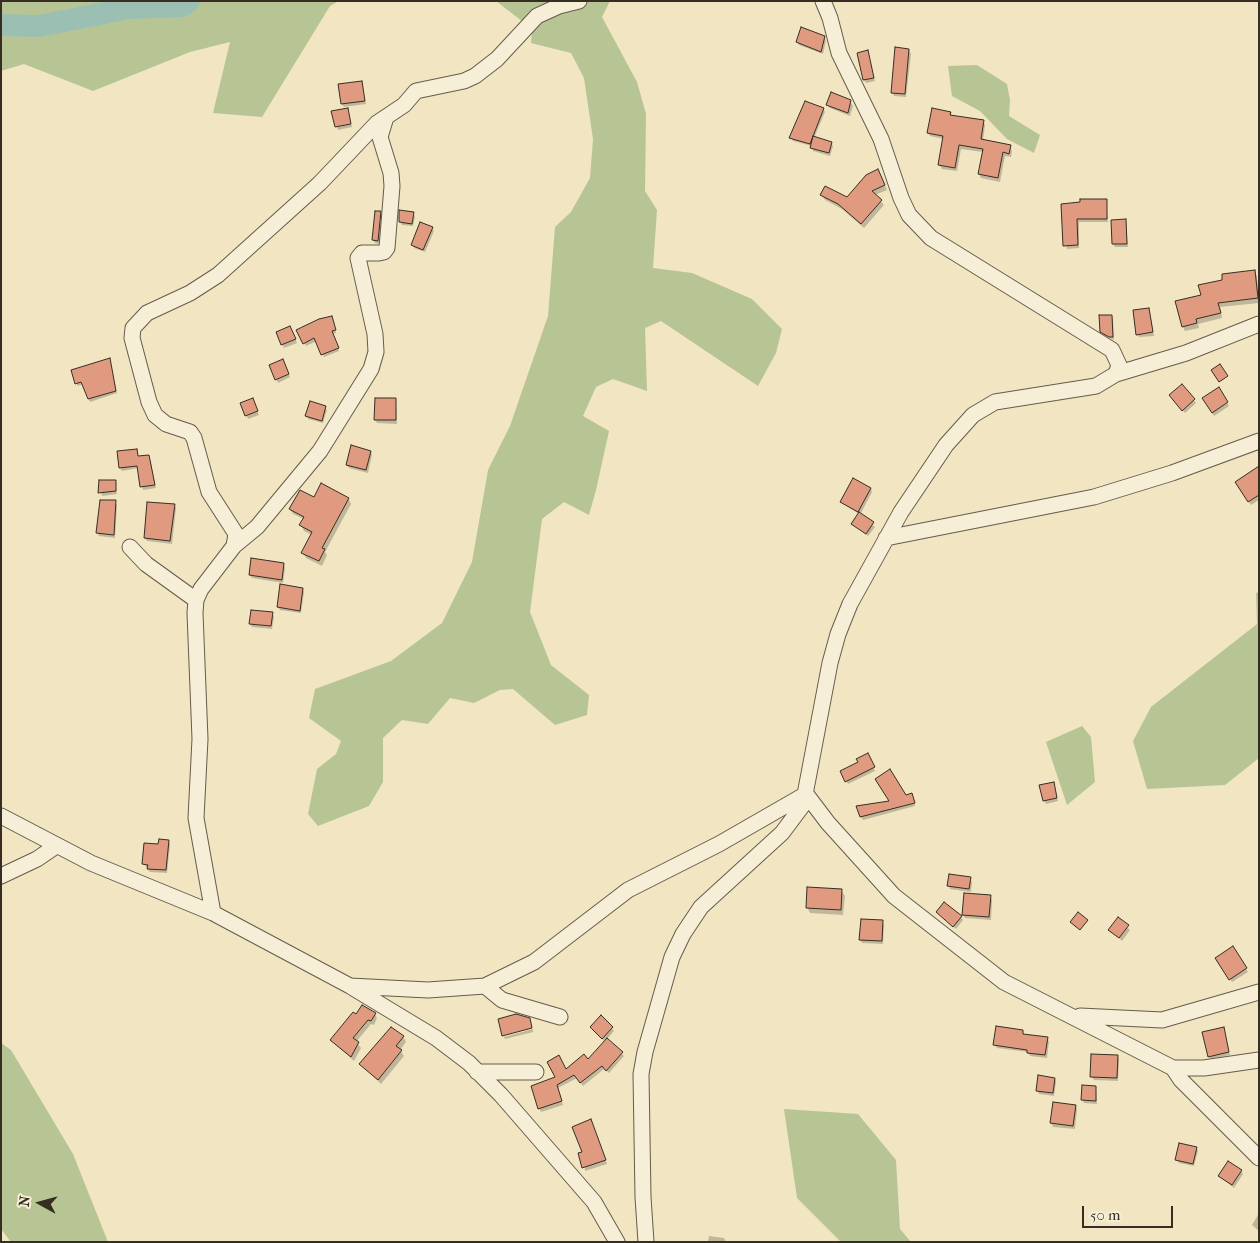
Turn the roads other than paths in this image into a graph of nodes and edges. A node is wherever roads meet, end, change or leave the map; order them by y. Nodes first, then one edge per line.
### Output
1 (579, 1) edge
2 (823, 1) edge
3 (386, 117) junction
4 (1259, 324) edge
5 (1116, 374) junction
6 (1259, 441) edge
7 (886, 538) junction
8 (234, 546) junction
9 (130, 547) dead end
10 (196, 600) junction
11 (806, 794) junction
12 (1, 816) edge
13 (56, 846) junction
14 (1, 876) edge
15 (213, 913) junction
16 (350, 986) junction
17 (485, 986) junction
18 (1259, 992) edge
19 (1071, 1016) junction
20 (560, 1017) dead end
21 (1259, 1060) edge
22 (1173, 1068) junction
23 (477, 1072) junction
24 (536, 1072) dead end
25 (1259, 1158) edge
26 (617, 1242) edge
27 (646, 1242) edge

1 - 3 street
2 - 5 street
3 - 8 street
3 - 8 street
4 - 5 street
5 - 7 street
6 - 7 street
7 - 11 street
8 - 10 street
9 - 10 street
10 - 15 street
11 - 17 street
11 - 19 street
11 - 27 street
12 - 13 street
13 - 14 street
13 - 15 street
15 - 16 street
16 - 17 street
16 - 23 street
17 - 20 street
18 - 19 street
19 - 22 street
21 - 22 street
22 - 25 street
23 - 24 street
23 - 26 street

